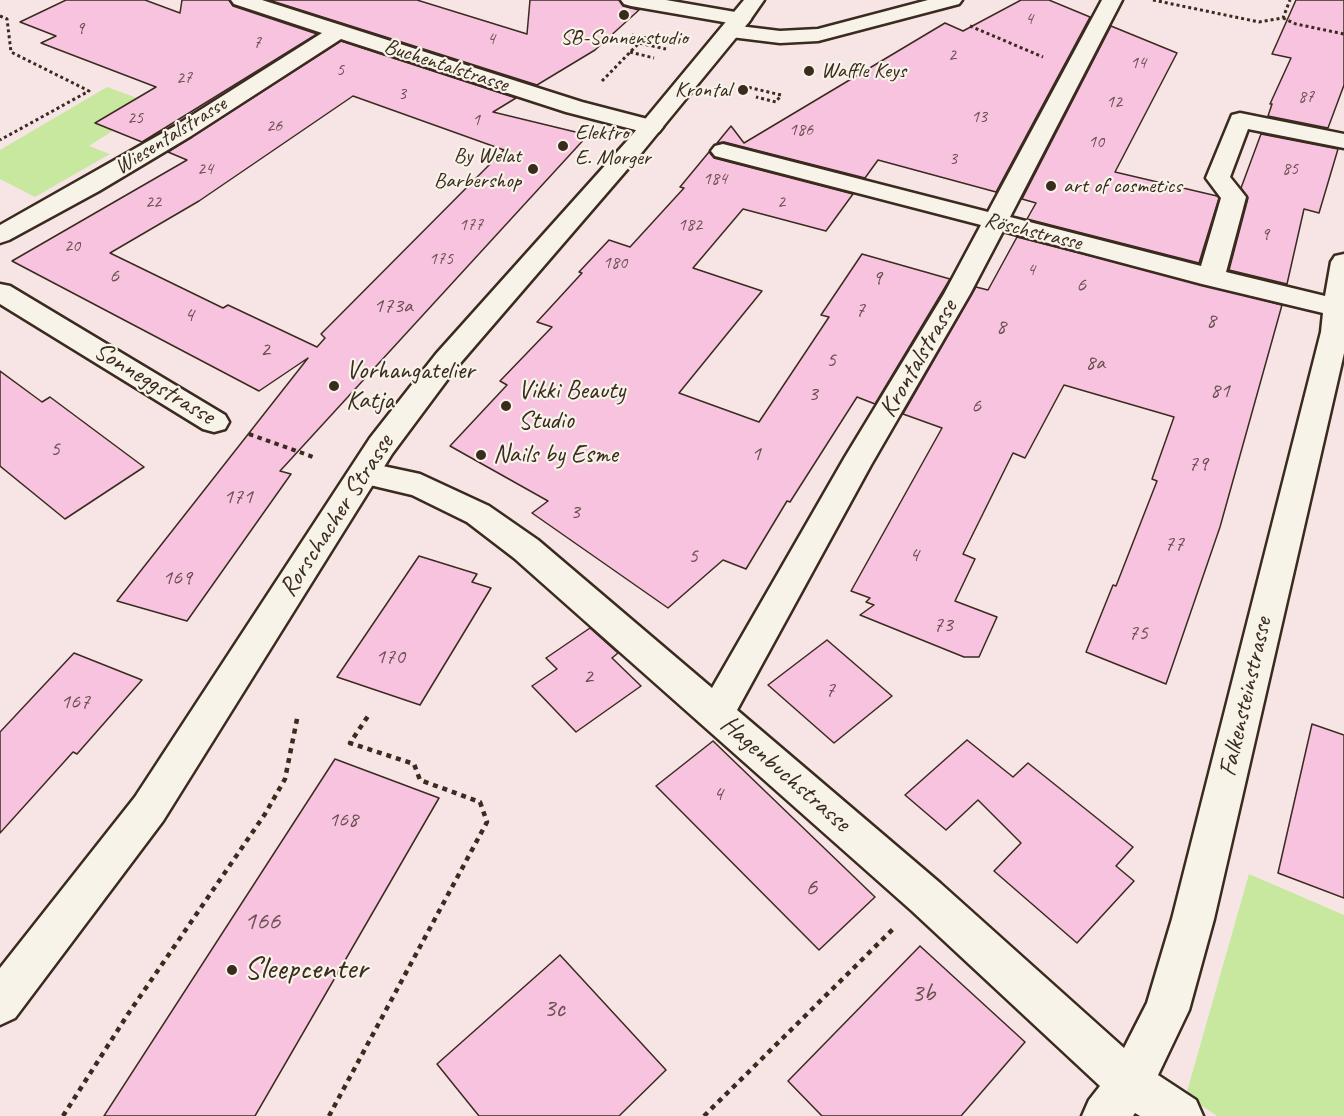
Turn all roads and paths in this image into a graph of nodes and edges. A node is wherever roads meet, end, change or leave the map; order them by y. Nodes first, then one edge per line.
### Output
1 (242, 0) edge
2 (631, 0) edge
3 (754, 0) edge
4 (952, 0) edge
5 (1112, 0) edge
6 (1153, 0) edge
7 (1290, 0) edge
8 (0, 16) edge
9 (1283, 18) junction
10 (960, 22) dead end
11 (736, 25) junction
12 (339, 31) junction
13 (1344, 34) edge
14 (632, 35) dead end
15 (670, 43) dead end
16 (666, 49) dead end
17 (630, 52) junction
18 (654, 58) dead end
19 (1047, 59) dead end
20 (743, 86) dead end
21 (595, 89) dead end
22 (756, 97) dead end
23 (651, 126) junction
24 (0, 140) edge
25 (1344, 141) edge
26 (723, 152) dead end
27 (994, 222) junction
28 (0, 235) edge
29 (1344, 262) edge
30 (1211, 278) junction
31 (0, 292) edge
32 (1340, 308) edge
33 (214, 422) joint
34 (316, 458) dead end
35 (364, 473) junction
36 (370, 713) dead end
37 (298, 714) dead end
38 (716, 714) junction
39 (926, 897) junction
40 (0, 1003) edge
41 (1117, 1100) edge
42 (63, 1116) edge
43 (329, 1116) edge
44 (704, 1116) edge
45 (1180, 1116) edge

1 - 12 street, Buchentalstrasse
2 - 11 street
3 - 11 street, Rorschacher Strasse
4 - 11 street
5 - 27 street, Krontalstrasse
6 - 9 path
7 - 9 path
8 - 24 path
9 - 13 path
10 - 19 path
11 - 23 street, Rorschacher Strasse
12 - 23 street, Buchentalstrasse
12 - 28 street, Wiesentalstrasse
14 - 15 path
16 - 17 path
17 - 18 path
17 - 21 path
20 - 22 path
23 - 35 street, Rorschacher Strasse
25 - 30 street
26 - 27 street, Röschstrasse
27 - 30 street, Röschstrasse
27 - 38 street, Krontalstrasse
29 - 32 street, Falkensteinstrasse
30 - 32 street, Röschstrasse
31 - 33 street, Sonneggstrasse
32 - 41 street, Falkensteinstrasse
33 - 34 path, Sonneggstrasse
35 - 38 street, Hagenbuchstrasse
35 - 40 street, Rorschacher Strasse
36 - 43 path
37 - 42 path
38 - 39 street, Hagenbuchstrasse
39 - 41 street, Hagenbuchstrasse
39 - 44 path
41 - 45 street, Hagenbuchstrasse

